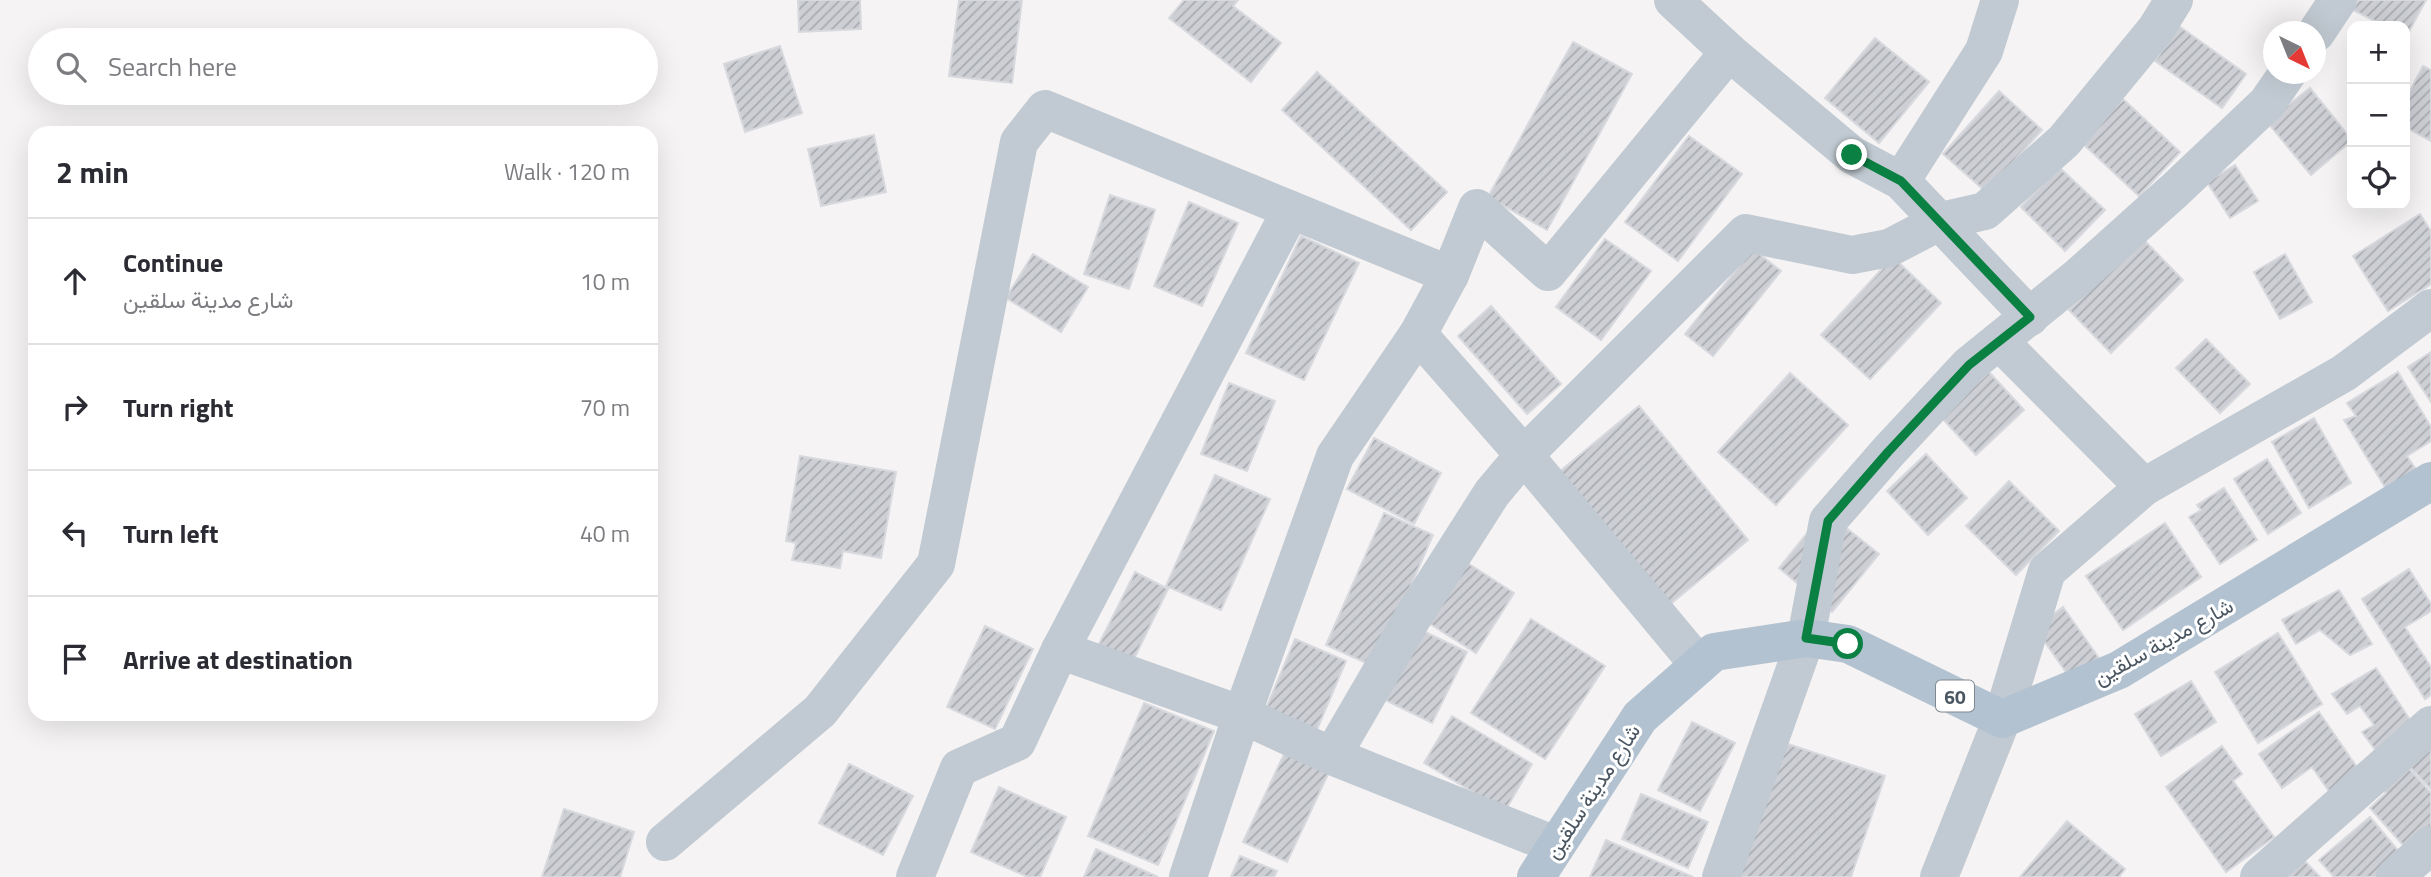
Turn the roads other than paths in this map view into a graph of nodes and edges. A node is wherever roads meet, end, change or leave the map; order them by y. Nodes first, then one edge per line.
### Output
1 (1674, 0) edge
2 (2000, 0) edge
3 (2174, 0) edge
4 (2338, 0) edge
5 (2323, 21) edge
6 (1729, 52) junction
7 (2280, 84) edge
8 (1901, 181) junction
9 (1292, 210) junction
10 (1941, 221) junction
11 (1450, 275) junction
12 (2431, 308) edge
13 (2030, 317) junction
14 (1418, 334) junction
15 (1999, 341) junction
16 (1524, 456) junction
17 (2431, 481) edge
18 (2144, 487) junction
19 (1806, 638) junction
20 (1060, 650) junction
21 (1699, 665) junction
22 (1242, 715) junction
23 (2002, 719) junction
24 (2431, 725) edge
25 (1332, 756) junction
26 (665, 842) dead end
27 (1555, 845) junction
28 (2431, 845) edge
29 (915, 877) edge
30 (1188, 877) edge
31 (1536, 877) edge
32 (1721, 877) edge
33 (1939, 877) edge
34 (2259, 877) edge
35 (2395, 877) edge

1 - 6 street
2 - 8 street
3 - 10 street
4 - 5 street
6 - 8 street
6 - 11 street
7 - 13 street
8 - 10 street
9 - 11 street
9 - 20 street
9 - 26 street
10 - 13 street
10 - 16 street
11 - 14 street
12 - 18 street
13 - 15 street
14 - 16 street
14 - 22 street
15 - 18 street
15 - 19 street
16 - 21 street
16 - 25 street
17 - 23 main road, شارع مدينة سلقين / 60
18 - 23 street
19 - 21 main road, شارع مدينة سلقين / 60
19 - 23 main road, شارع مدينة سلقين / 60
19 - 32 street
20 - 22 street
20 - 29 street
21 - 27 main road, شارع مدينة سلقين / 60
22 - 25 street
22 - 30 street
23 - 33 street
24 - 34 street
25 - 27 street
27 - 31 main road, شارع مدينة سلقين / 60
28 - 35 street

